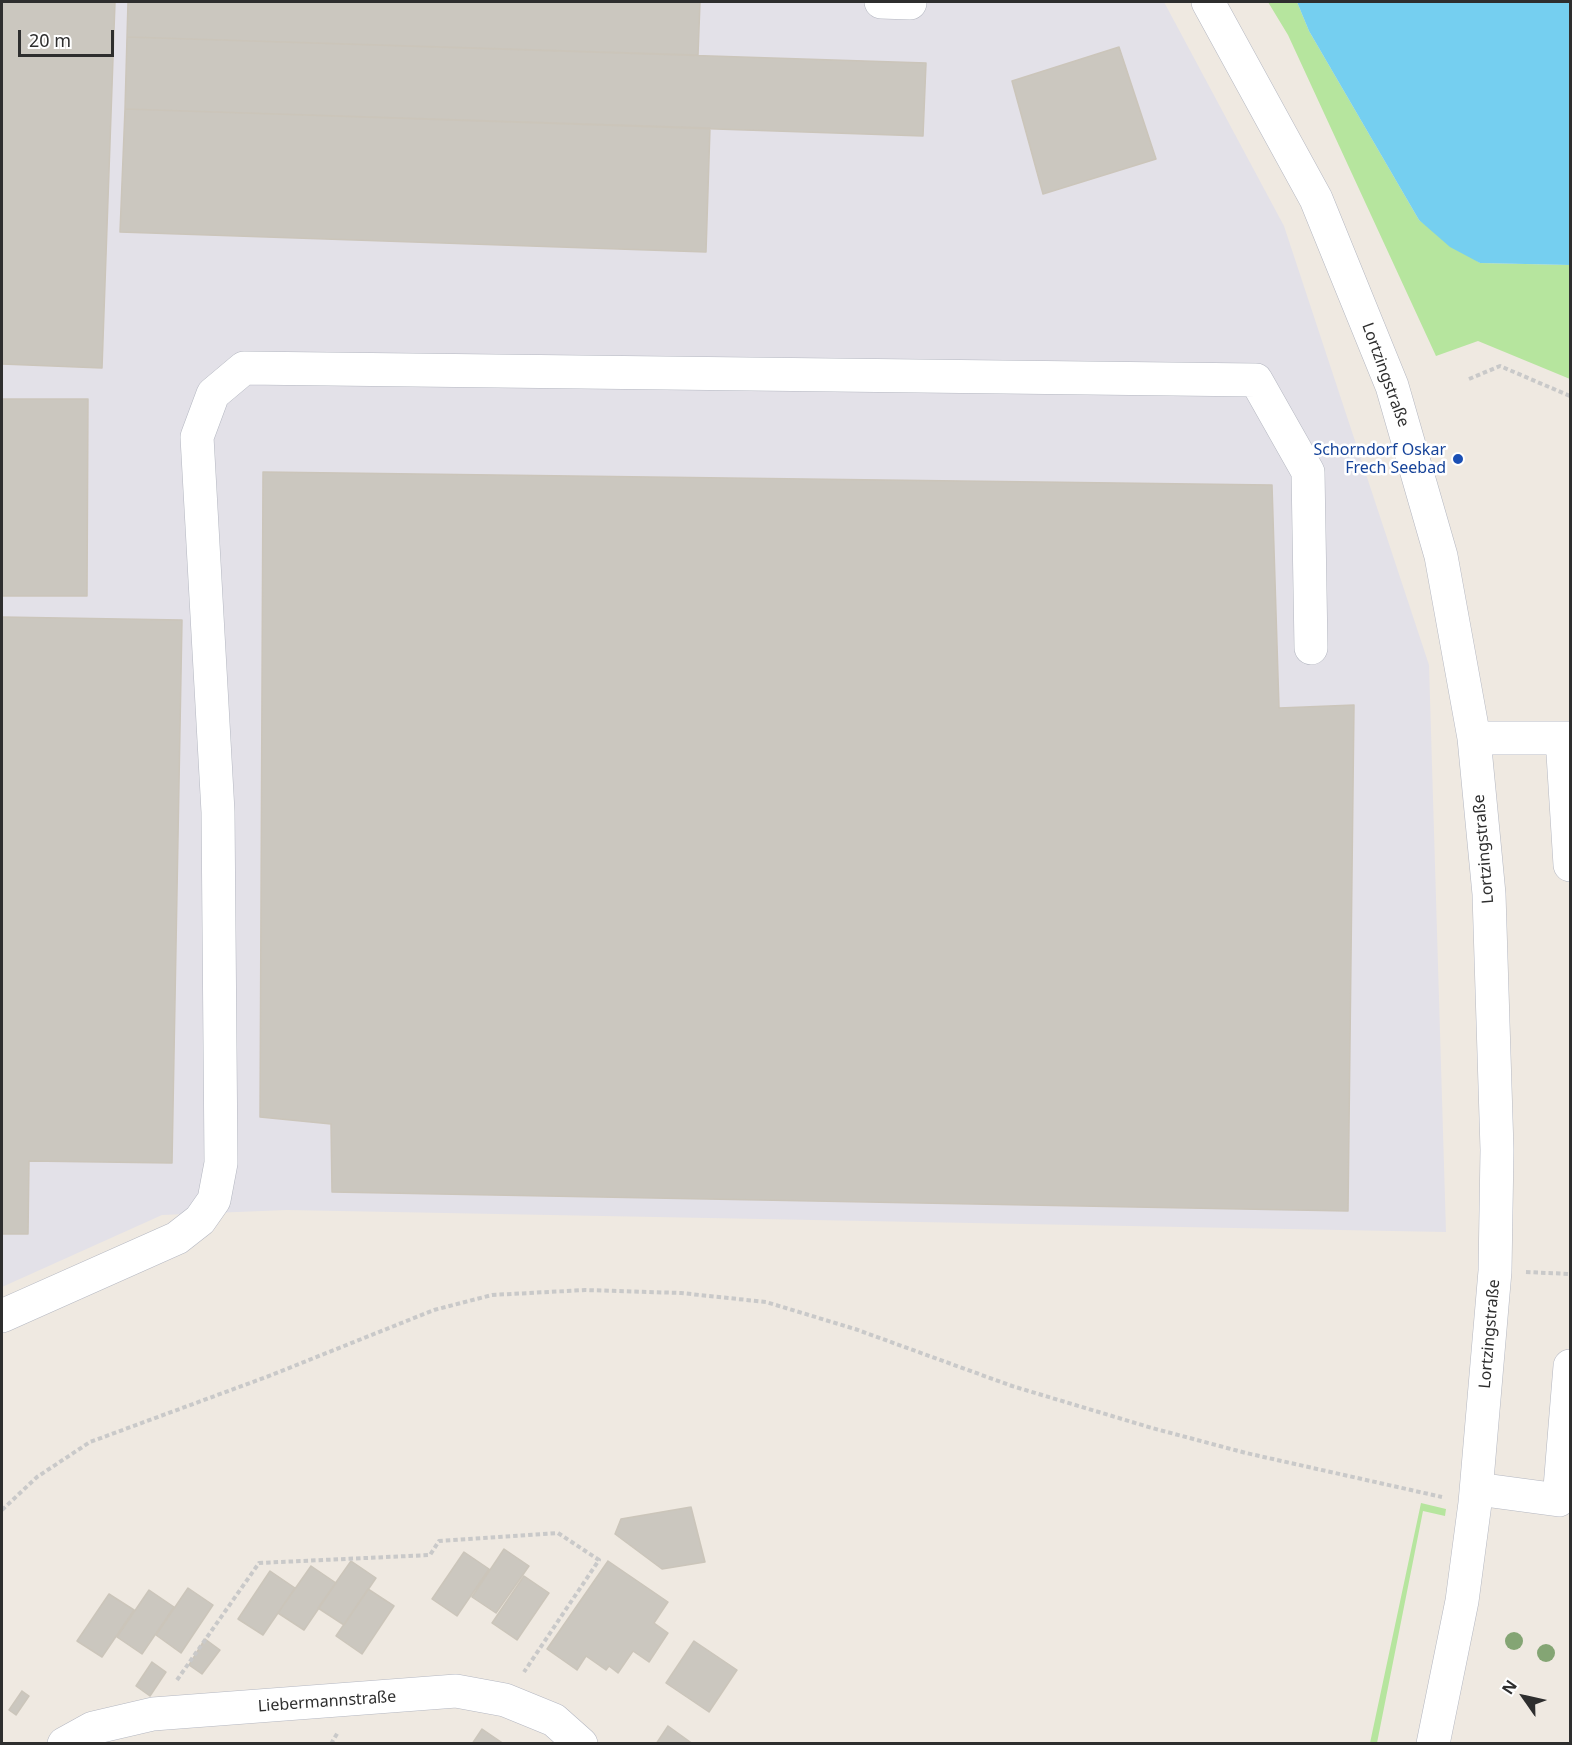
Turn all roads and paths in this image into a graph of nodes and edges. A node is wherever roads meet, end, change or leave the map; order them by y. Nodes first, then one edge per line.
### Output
1 (1208, 2) edge
2 (1469, 379) dead end
3 (1570, 396) edge
4 (1311, 648) dead end
5 (1474, 738) junction
6 (1566, 738) edge
7 (1570, 865) edge
8 (1495, 1271) junction
9 (1570, 1275) edge
10 (2, 1316) edge
11 (1570, 1366) edge
12 (1476, 1496) junction
13 (2, 1510) edge
14 (505, 1700) junction
15 (153, 1714) junction
16 (64, 1743) edge
17 (581, 1743) edge
18 (1433, 1743) edge

1 - 5 street, Lortzingstraße
2 - 3 path
4 - 10 street
5 - 6 street
5 - 8 street, Lortzingstraße
6 - 7 street
8 - 9 path
8 - 12 street, Lortzingstraße
11 - 12 street
12 - 13 path
12 - 18 street, Lortzingstraße
14 - 15 street, Liebermannstraße
14 - 15 path
14 - 17 street, Liebermannstraße
15 - 16 street, Liebermannstraße

